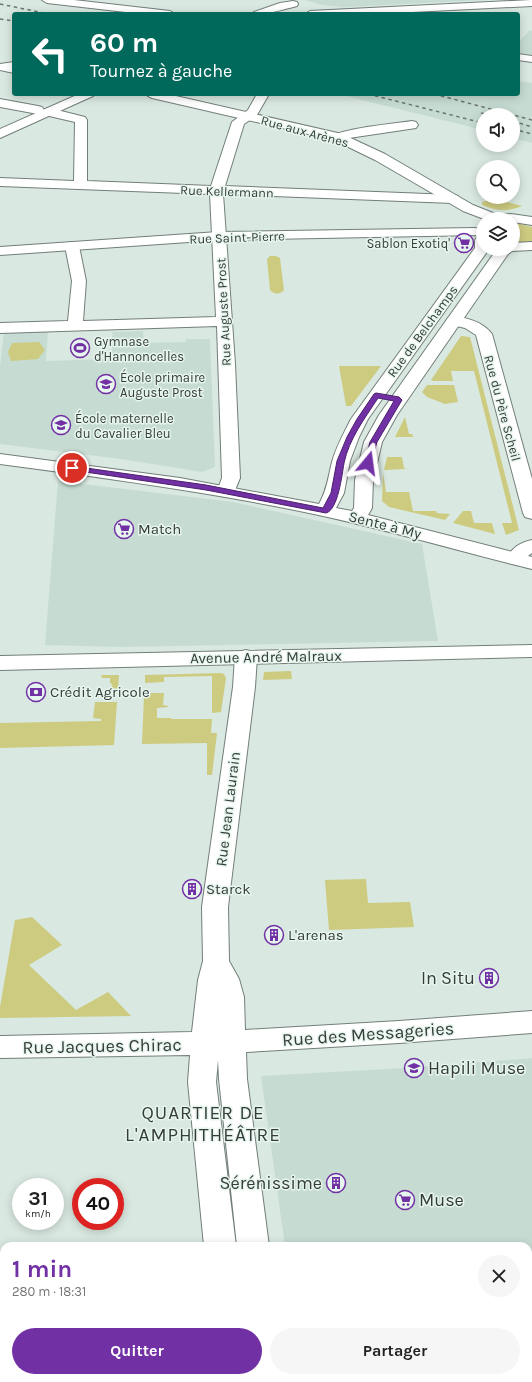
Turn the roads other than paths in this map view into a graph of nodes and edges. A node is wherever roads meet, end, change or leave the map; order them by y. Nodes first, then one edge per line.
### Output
1 (47, 0) edge
2 (292, 2) edge
3 (116, 4) edge
4 (531, 5) edge
5 (159, 12) edge
6 (264, 12) edge
7 (302, 12) edge
8 (350, 12) edge
9 (520, 57) edge
10 (532, 59) edge
11 (12, 65) edge
12 (1, 67) edge
13 (12, 70) edge
14 (69, 96) edge
15 (83, 96) edge
16 (161, 96) edge
17 (261, 96) edge
18 (0, 103) edge
19 (43, 111) junction
20 (248, 116) junction
21 (1, 121) edge
22 (412, 125) dead end
23 (0, 134) edge
24 (338, 137) junction
25 (0, 182) edge
26 (78, 185) junction
27 (217, 190) junction
28 (453, 199) junction
29 (468, 208) junction
30 (532, 210) edge
31 (481, 212) edge
32 (520, 213) edge
33 (476, 218) edge
34 (520, 220) edge
35 (532, 222) edge
36 (476, 231) edge
37 (218, 236) junction
38 (72, 246) junction
39 (532, 246) edge
40 (520, 247) edge
41 (0, 251) edge
42 (476, 256) edge
43 (500, 256) edge
44 (432, 316) junction
45 (224, 321) junction
46 (454, 321) junction
47 (75, 325) junction
48 (0, 328) edge
49 (376, 395) junction
50 (399, 400) junction
51 (0, 459) edge
52 (226, 491) junction
53 (326, 511) junction
54 (532, 513) edge
55 (357, 518) junction
56 (532, 546) edge
57 (524, 561) edge
58 (532, 651) edge
59 (246, 657) junction
60 (0, 663) edge
61 (532, 1022) edge
62 (218, 1043) junction
63 (0, 1048) edge
64 (220, 1242) edge
65 (253, 1242) edge

1 - 3 street
2 - 6 street
2 - 7 street
3 - 5 street
4 - 8 street
9 - 10 street
11 - 12 street
12 - 13 street
14 - 19 street
15 - 19 street
16 - 20 street, Rue aux Arènes
17 - 20 street, Rue Auguste Prost
18 - 19 street
19 - 21 street
19 - 23 street
19 - 26 street
20 - 24 street, Rue aux Arènes
20 - 27 street, Rue Auguste Prost
22 - 24 street
24 - 28 street, Rue aux Arènes
25 - 26 street, Rue Kellermann
26 - 27 street, Rue Kellermann
27 - 28 street, Rue Kellermann
27 - 37 street, Rue Auguste Prost
28 - 29 street, Rue aux Arènes
29 - 31 street, Rue aux Arènes
29 - 33 street, Rue aux Arènes
30 - 32 street
34 - 35 street, Rue aux Arènes
36 - 37 street, Rue Saint-Pierre
37 - 38 street, Rue Saint-Pierre
37 - 45 street, Rue Auguste Prost
38 - 41 street, Rue Saint-Pierre
38 - 47 street
39 - 40 street
42 - 44 street, Rue de Belchamps
43 - 46 street, Rue de Belchamps
44 - 46 street
44 - 49 street, Rue de Belchamps
45 - 47 street
45 - 52 street, Rue Auguste Prost
46 - 50 street, Rue de Belchamps
46 - 54 street, Rue du Père Scheil
47 - 48 street
49 - 50 street
49 - 53 street, Rue de Belchamps
50 - 55 street, Rue de Belchamps
51 - 52 street, Sente à My
52 - 53 street, Sente à My
53 - 55 street, Sente à My
55 - 57 street, Sente à My
56 - 57 street
58 - 59 street, Avenue André Malraux
59 - 60 street, Avenue André Malraux
59 - 62 street, Rue Jean Laurain
61 - 62 street, Rue des Messageries
62 - 63 street, Rue Jacques Chirac
62 - 64 street, Rue Jean Laurain
62 - 65 street, Rue Jean Laurain

